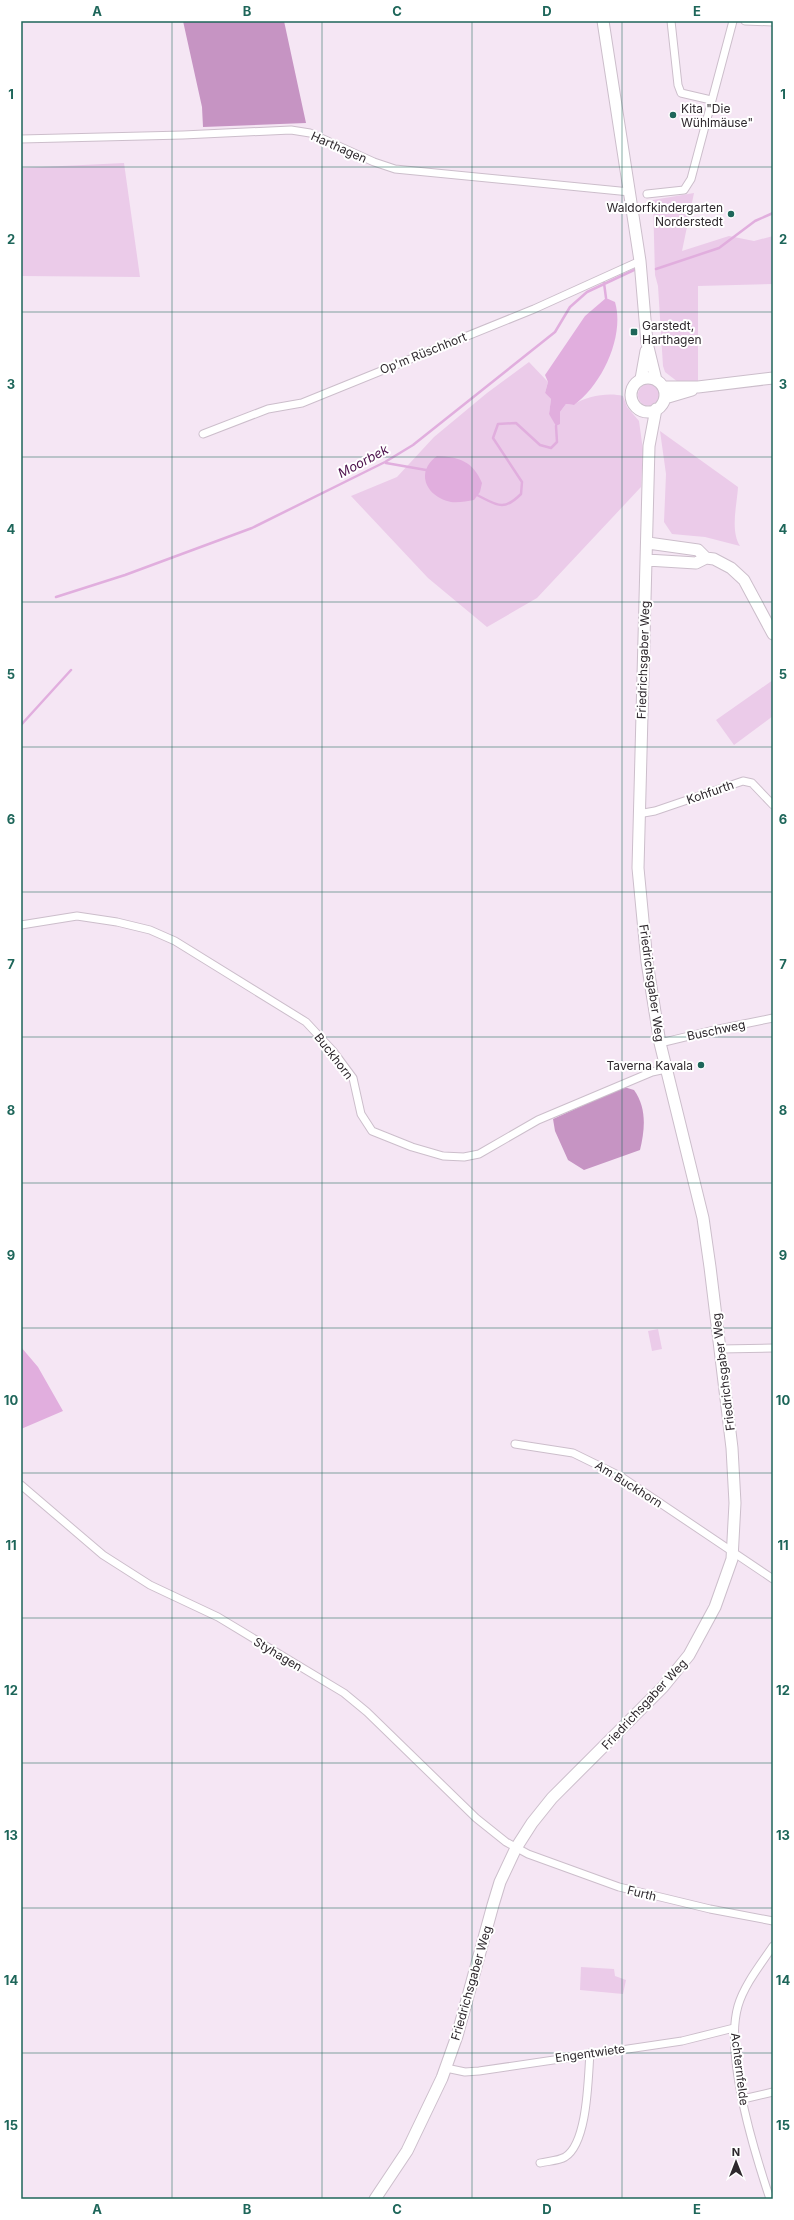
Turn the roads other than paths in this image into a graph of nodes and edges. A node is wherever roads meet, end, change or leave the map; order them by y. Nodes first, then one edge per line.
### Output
1 (603, 21) edge
2 (671, 21) edge
3 (740, 21) edge
4 (745, 21) edge
5 (733, 22) edge
6 (773, 22) edge
7 (711, 100) junction
8 (21, 139) edge
9 (630, 192) junction
10 (647, 194) dead end
11 (640, 261) junction
12 (647, 343) junction
13 (773, 378) edge
14 (641, 379) junction
15 (661, 388) junction
16 (640, 410) junction
17 (656, 410) junction
18 (204, 434) dead end
19 (649, 446) junction
20 (648, 543) junction
21 (706, 558) junction
22 (647, 560) junction
23 (773, 634) edge
24 (773, 805) edge
25 (638, 814) junction
26 (21, 925) edge
27 (773, 1018) edge
28 (660, 1044) junction
29 (666, 1069) junction
30 (773, 1348) edge
31 (720, 1349) junction
32 (515, 1444) dead end
33 (21, 1485) edge
34 (733, 1551) junction
35 (773, 1579) edge
36 (516, 1848) junction
37 (773, 1921) edge
38 (773, 1946) edge
39 (770, 1955) edge
40 (734, 2028) junction
41 (590, 2053) junction
42 (446, 2068) junction
43 (773, 2092) edge
44 (743, 2099) junction
45 (540, 2163) dead end
46 (375, 2199) edge
47 (770, 2199) edge

1 - 9 main road
2 - 7 street
3 - 5 street
4 - 6 street
5 - 7 street
7 - 10 street
8 - 9 street, Harthagen
9 - 11 main road
11 - 12 main road
11 - 18 street, Op'm Rüschhort
12 - 14 main road
12 - 15 main road
13 - 15 main road
14 - 15 main road
14 - 16 main road
15 - 17 main road
16 - 17 main road
16 - 19 main road, Friedrichsgaber Weg
17 - 19 main road, Friedrichsgaber Weg
19 - 20 main road, Friedrichsgaber Weg
20 - 21 main road
20 - 22 main road, Friedrichsgaber Weg
21 - 22 main road
21 - 23 main road
22 - 25 main road, Friedrichsgaber Weg
24 - 25 street, Kohfurth
25 - 28 main road, Friedrichsgaber Weg
26 - 29 street, Buckhorn
27 - 28 street, Buschweg
28 - 29 main road, Friedrichsgaber Weg
29 - 31 main road, Friedrichsgaber Weg
30 - 31 street
31 - 34 main road, Friedrichsgaber Weg
32 - 34 street, Am Buckhorn
33 - 36 street, Styhagen
34 - 35 street, Am Buckhorn
34 - 36 main road, Friedrichsgaber Weg
36 - 37 street, Furth
36 - 42 main road, Friedrichsgaber Weg
38 - 39 street, Achternfelde
39 - 40 street, Achternfelde
40 - 41 street, Engentwiete
40 - 44 street, Achternfelde
41 - 42 street, Engentwiete
41 - 45 street
42 - 46 main road, Friedrichsgaber Weg
43 - 44 street
44 - 47 street, Achternfelde

